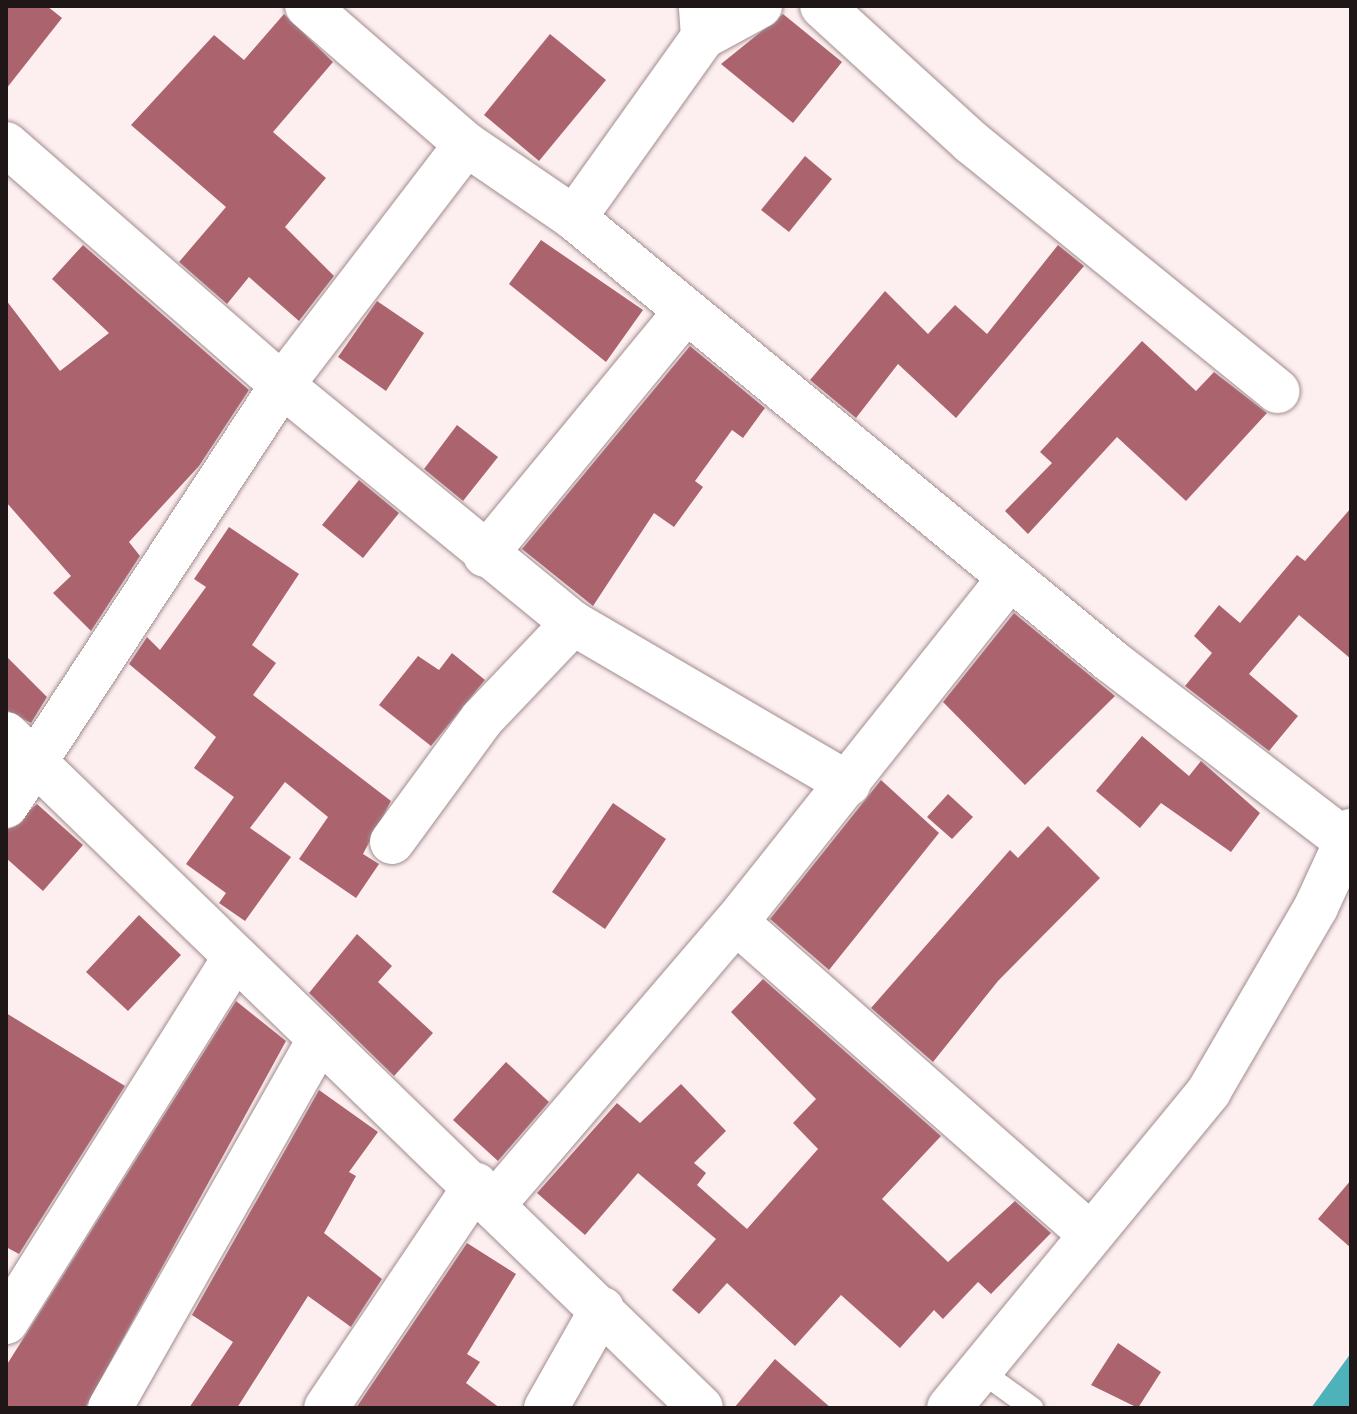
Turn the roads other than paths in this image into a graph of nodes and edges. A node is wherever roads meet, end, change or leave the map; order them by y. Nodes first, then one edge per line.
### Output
1 (307, 6) edge
2 (760, 6) edge
3 (822, 6) edge
4 (702, 21) edge
5 (6, 144) edge
6 (466, 144) junction
7 (574, 218) junction
8 (685, 312) junction
9 (282, 385) junction
10 (1277, 391) dead end
11 (485, 555) junction
12 (1010, 578) junction
13 (573, 623) junction
14 (6, 734) edge
15 (36, 767) junction
16 (848, 784) junction
17 (6, 806) edge
18 (1349, 836) edge
19 (392, 842) dead end
20 (736, 922) junction
21 (234, 958) junction
22 (320, 1039) junction
23 (485, 1194) junction
24 (1091, 1235) junction
25 (602, 1309) junction
26 (6, 1322) edge
27 (982, 1372) junction
28 (110, 1408) edge
29 (326, 1408) edge
30 (546, 1408) edge
31 (701, 1408) edge
32 (949, 1408) edge
33 (1032, 1408) edge

1 - 6 street
2 - 4 street
3 - 10 street
4 - 7 street
5 - 9 street
6 - 7 street
6 - 9 street
7 - 8 street
8 - 11 street
8 - 12 street
9 - 11 street
9 - 15 street
11 - 13 street
12 - 16 street
12 - 18 street
13 - 16 street
13 - 19 street
14 - 15 street
15 - 17 street
15 - 21 street
16 - 20 street
18 - 24 street
20 - 23 street
20 - 24 street
21 - 22 street
21 - 26 street
22 - 23 street
22 - 28 street
23 - 25 street
23 - 29 street
24 - 27 street
25 - 30 street
25 - 31 street
27 - 32 street
27 - 33 lane

